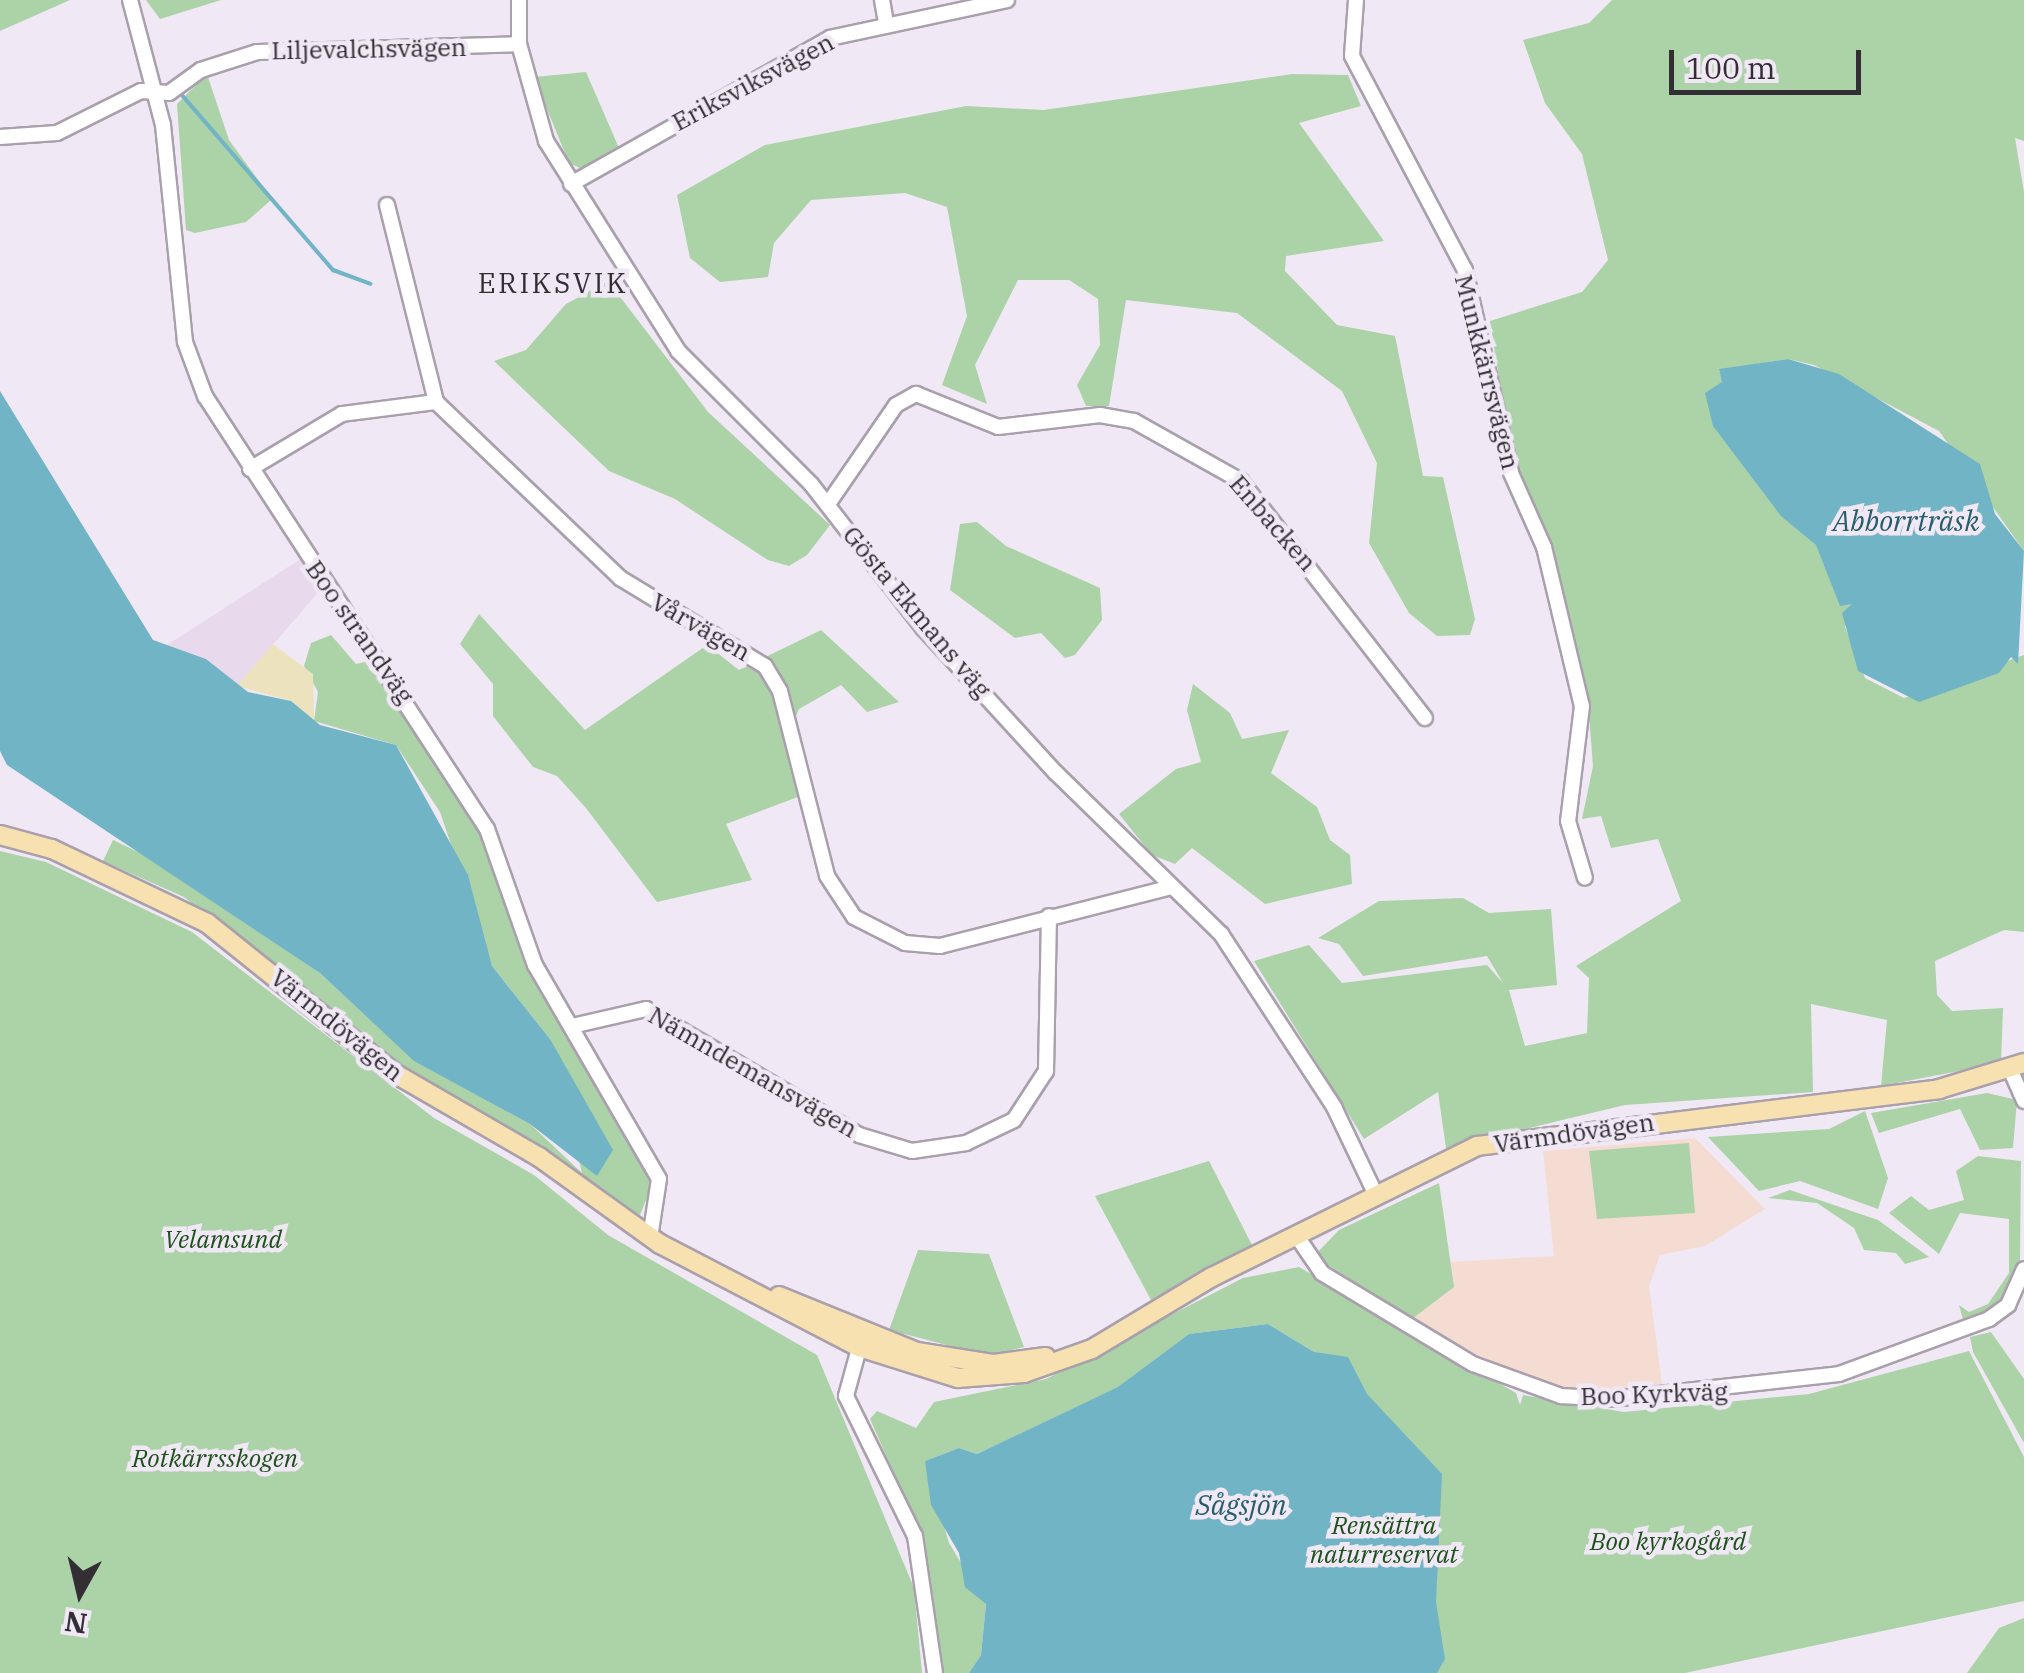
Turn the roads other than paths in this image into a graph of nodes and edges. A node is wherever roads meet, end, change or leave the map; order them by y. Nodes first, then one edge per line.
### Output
1 (130, 0) edge
2 (519, 0) edge
3 (882, 0) edge
4 (1007, 0) edge
5 (1356, 0) edge
6 (886, 22) junction
7 (520, 44) junction
8 (156, 93) junction
9 (0, 137) edge
10 (570, 184) junction
11 (387, 205) dead end
12 (436, 402) junction
13 (250, 468) junction
14 (828, 504) junction
15 (1425, 718) dead end
16 (0, 835) edge
17 (1585, 878) dead end
18 (1168, 888) junction
19 (1049, 916) junction
20 (572, 1026) junction
21 (2017, 1066) edge
22 (2024, 1101) edge
23 (1376, 1195) junction
24 (1296, 1235) junction
25 (655, 1241) junction
26 (2024, 1268) edge
27 (862, 1339) junction
28 (934, 1673) edge

1 - 8 street, Boo strandväg
2 - 7 street, Gösta Ekmans väg
3 - 6 street
4 - 6 street, Eriksviksvägen
5 - 17 street, Munkkärrsvägen
6 - 10 street, Eriksviksvägen
7 - 8 street, Liljevalchsvägen
7 - 10 street, Gösta Ekmans väg
8 - 9 street, Liljevalchsvägen
8 - 13 street, Boo strandväg
10 - 14 street, Gösta Ekmans väg
11 - 12 street
12 - 13 street
12 - 19 street, Vårvägen
13 - 20 street, Boo strandväg
14 - 15 street, Enbacken
14 - 18 street, Gösta Ekmans väg
16 - 25 main road, Värmdövägen
18 - 19 street, Vårvägen
18 - 23 street, Gösta Ekmans väg
19 - 20 street, Nämndemansvägen
20 - 25 street, Boo strandväg
21 - 22 street
21 - 23 main road, Värmdövägen
23 - 24 main road, Värmdövägen
24 - 26 street, Boo Kyrkväg
24 - 27 main road, Värmdövägen
25 - 27 main road, Värmdövägen
27 - 28 street

